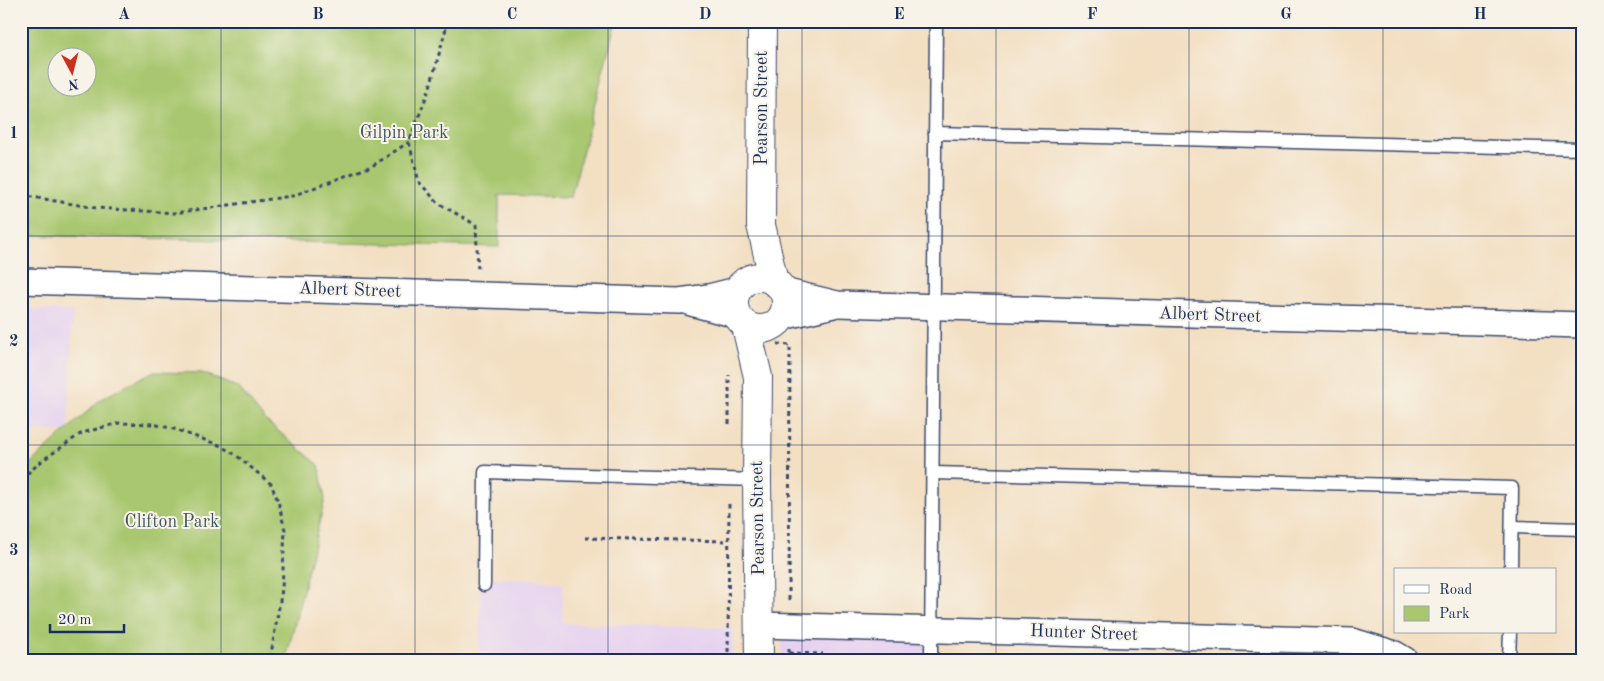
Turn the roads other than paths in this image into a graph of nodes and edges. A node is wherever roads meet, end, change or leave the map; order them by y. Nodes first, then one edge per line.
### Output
1 (762, 21) edge
2 (936, 21) edge
3 (935, 133) junction
4 (1583, 149) edge
5 (21, 281) edge
6 (760, 304) junction
7 (934, 308) junction
8 (1583, 325) edge
9 (932, 473) junction
10 (757, 480) junction
11 (1512, 527) junction
12 (1583, 529) edge
13 (1511, 568) edge
14 (484, 585) dead end
15 (759, 625) junction
16 (931, 629) junction
17 (1510, 634) edge
18 (759, 660) edge
19 (931, 660) edge
20 (1405, 660) edge
21 (1509, 660) edge

1 - 6 street, Pearson Street
2 - 3 lane
3 - 4 lane
3 - 7 lane
5 - 6 street, Albert Street
6 - 7 street, Albert Street
6 - 10 street, Pearson Street
7 - 8 street, Albert Street
7 - 9 lane
9 - 11 lane
9 - 16 lane
10 - 14 lane
10 - 15 street, Pearson Street
11 - 12 lane
11 - 13 lane
15 - 16 street, Hunter Street
15 - 18 street, Pearson Street
16 - 19 lane
16 - 20 street, Hunter Street
17 - 21 lane

